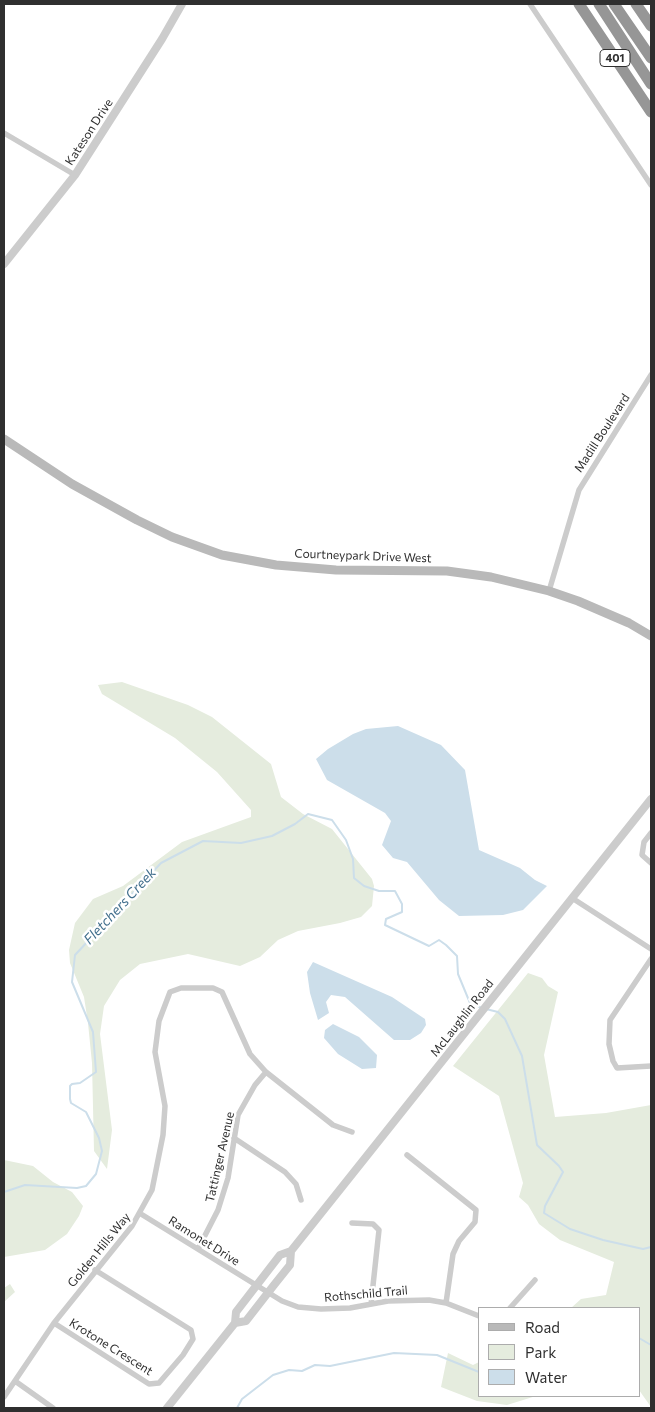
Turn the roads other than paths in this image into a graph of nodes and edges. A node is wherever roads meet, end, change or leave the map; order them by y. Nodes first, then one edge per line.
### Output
1 (182, 4) edge
2 (530, 4) edge
3 (579, 4) edge
4 (598, 4) edge
5 (614, 4) edge
6 (636, 4) edge
7 (651, 26) edge
8 (651, 58) edge
9 (651, 84) edge
10 (651, 112) edge
11 (4, 133) edge
12 (75, 175) junction
13 (651, 185) edge
14 (4, 264) edge
15 (651, 375) edge
16 (4, 439) edge
17 (549, 591) junction
18 (651, 636) edge
19 (651, 799) edge
20 (651, 833) edge
21 (651, 863) edge
22 (572, 898) junction
23 (651, 949) edge
24 (651, 959) edge
25 (651, 1066) edge
26 (266, 1072) junction
27 (352, 1132) dead end
28 (234, 1138) junction
29 (407, 1155) dead end
30 (301, 1200) dead end
31 (141, 1214) junction
32 (352, 1223) dead end
33 (198, 1249) junction
34 (291, 1252) junction
35 (95, 1270) junction
36 (535, 1280) dead end
37 (257, 1286) junction
38 (268, 1293) junction
39 (446, 1303) junction
40 (370, 1304) junction
41 (511, 1307) edge
42 (478, 1316) edge
43 (54, 1323) junction
44 (235, 1323) junction
45 (15, 1381) junction
46 (4, 1397) edge
47 (53, 1408) edge
48 (167, 1408) edge

1 - 12 street, Kateson Drive
2 - 13 street
3 - 10 highway, 401
4 - 9 highway
5 - 8 highway, 401
6 - 7 highway
11 - 12 street
12 - 14 street, Kateson Drive
15 - 17 street, Madill Boulevard
16 - 17 main road, Courtneypark Drive West
17 - 18 main road, Courtneypark Drive West
19 - 22 street, McLaughlin Road
20 - 21 street
22 - 23 street
22 - 34 street, McLaughlin Road
24 - 25 street
26 - 27 street, Golden Hills Way
26 - 28 street, Tattinger Avenue
26 - 31 street, Golden Hills Way
28 - 30 street
28 - 33 street, Tattinger Avenue
29 - 39 street
31 - 33 street, Ramonet Drive
31 - 35 street, Golden Hills Way
32 - 40 street
33 - 37 street, Ramonet Drive
34 - 37 street, McLaughlin Road
34 - 38 street, McLaughlin Road
35 - 43 street, Golden Hills Way
35 - 43 street, Krotone Crescent
36 - 41 street
37 - 38 street, Rothschild Trail
37 - 44 street, McLaughlin Road
38 - 40 street, Rothschild Trail
38 - 44 street, McLaughlin Road
39 - 40 street, Rothschild Trail
39 - 42 street, Rothschild Trail
43 - 45 street, Golden Hills Way
44 - 48 street, McLaughlin Road
45 - 46 street, Golden Hills Way
45 - 47 street

